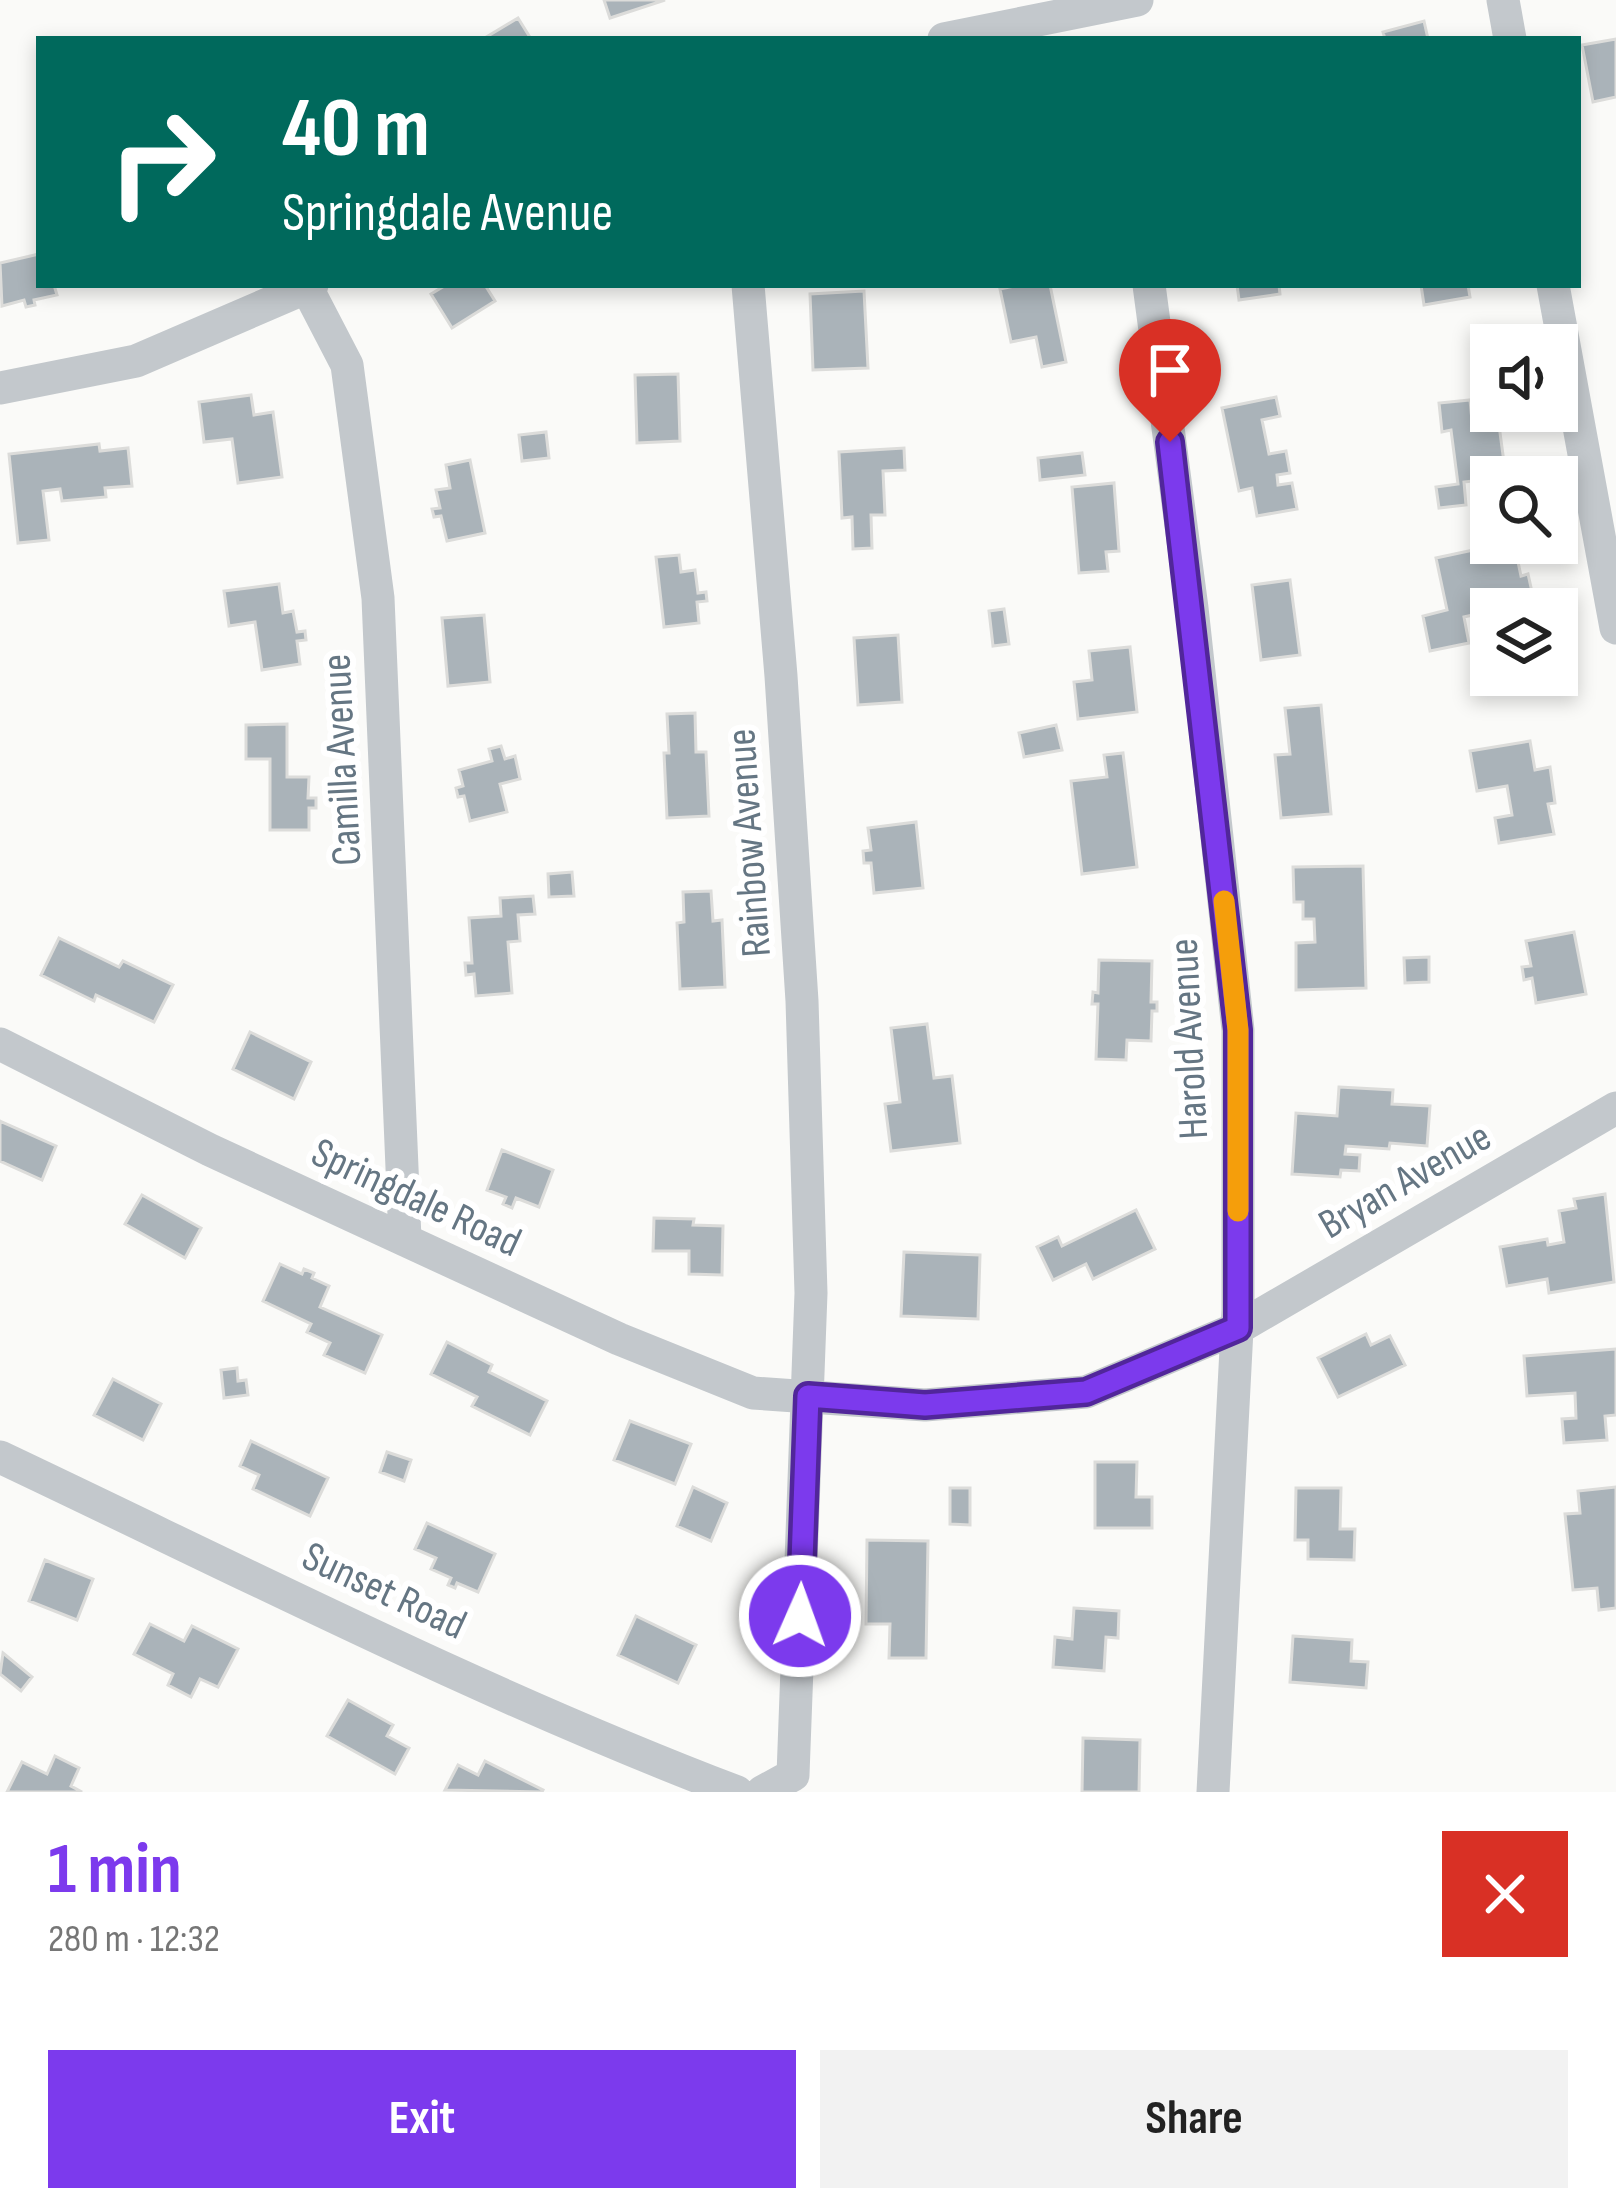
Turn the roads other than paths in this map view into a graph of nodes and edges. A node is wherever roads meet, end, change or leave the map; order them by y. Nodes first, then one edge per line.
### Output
1 (1504, 0) edge
2 (1122, 2) edge
3 (958, 36) edge
4 (1114, 36) edge
5 (1510, 36) edge
6 (305, 288) edge
7 (311, 288) edge
8 (748, 288) edge
9 (1149, 288) edge
10 (1553, 288) edge
11 (0, 388) edge
12 (1616, 628) edge
13 (0, 1044) edge
14 (1616, 1108) edge
15 (405, 1239) junction
16 (1238, 1328) junction
17 (808, 1396) junction
18 (0, 1457) edge
19 (737, 1792) edge
20 (762, 1792) edge
21 (1214, 1792) edge

1 - 5 street
2 - 3 street
2 - 4 street
6 - 11 street
7 - 15 street, Camilla Avenue
8 - 17 street, Rainbow Avenue
9 - 16 street, Harold Avenue
10 - 12 street
13 - 15 street, Springdale Road
14 - 16 street, Bryan Avenue
15 - 17 street, Springdale Road
16 - 17 street, Bryan Avenue
16 - 21 street, Harold Avenue
17 - 20 street
18 - 19 street, Sunset Road

